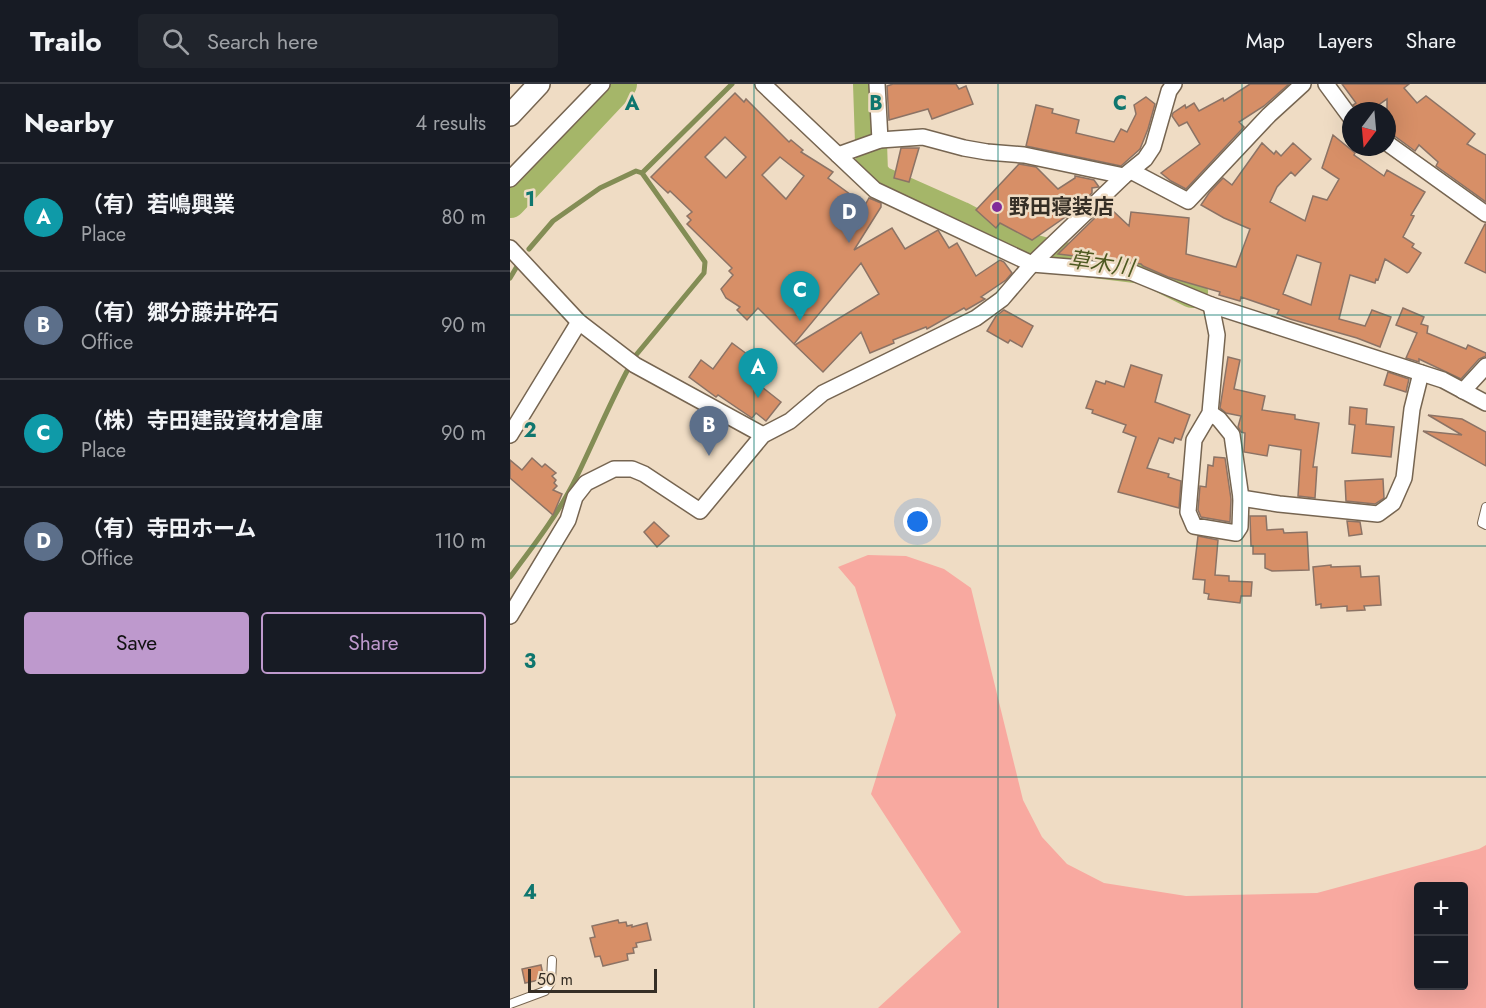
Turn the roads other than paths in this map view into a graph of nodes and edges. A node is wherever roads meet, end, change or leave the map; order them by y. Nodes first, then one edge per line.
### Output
1 (539, 84) edge
2 (602, 84) edge
3 (763, 84) edge
4 (877, 84) edge
5 (1174, 84) edge
6 (1303, 84) edge
7 (1326, 84) edge
8 (1342, 105) edge
9 (510, 115) edge
10 (872, 142) junction
11 (1396, 149) edge
12 (838, 155) junction
13 (1127, 173) junction
14 (510, 179) edge
15 (1486, 214) edge
16 (510, 248) edge
17 (1039, 257) junction
18 (1211, 305) junction
19 (579, 322) junction
20 (1486, 366) edge
21 (1421, 373) junction
22 (1466, 388) junction
23 (1486, 404) edge
24 (1210, 413) junction
25 (510, 435) edge
26 (763, 435) junction
27 (1241, 498) junction
28 (1486, 507) edge
29 (1486, 525) edge
30 (510, 616) edge
31 (552, 960) dead end
32 (510, 1004) edge

1 - 9 main road
2 - 14 street
3 - 12 street
4 - 10 street
5 - 13 street
6 - 13 street
7 - 8 street
10 - 12 street
10 - 13 street
11 - 15 street
12 - 17 street
13 - 17 street
16 - 19 street
17 - 18 street
17 - 26 street
18 - 21 street
18 - 24 street
19 - 25 street
19 - 26 street
20 - 22 street
21 - 22 street
21 - 27 street
22 - 23 street
24 - 27 street
24 - 27 street
26 - 30 street
28 - 29 lane
31 - 32 lane

